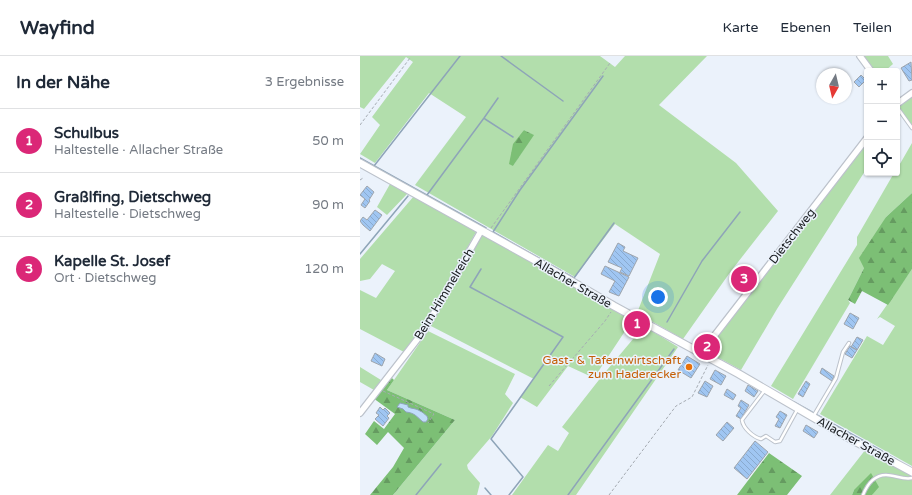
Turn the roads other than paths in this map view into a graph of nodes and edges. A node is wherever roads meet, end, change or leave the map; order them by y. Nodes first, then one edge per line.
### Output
1 (860, 56) edge
2 (869, 68) edge
3 (912, 93) edge
4 (900, 102) edge
5 (900, 111) edge
6 (912, 128) edge
7 (865, 140) edge
8 (360, 163) edge
9 (484, 232) junction
10 (849, 343) dead end
11 (704, 355) junction
12 (765, 390) junction
13 (798, 409) junction
14 (360, 413) edge
15 (812, 417) junction
16 (912, 472) edge
17 (912, 478) edge
18 (863, 495) edge

1 - 2 street
3 - 4 street
5 - 6 lane
7 - 11 street, Dietschweg
8 - 9 street, Allacher Straße
9 - 11 street, Allacher Straße
9 - 14 street, Beim Himmelreich
10 - 15 lane
11 - 12 street, Allacher Straße
12 - 13 street, Allacher Straße
12 - 13 lane
13 - 15 street, Allacher Straße
15 - 16 street, Allacher Straße
17 - 18 lane

